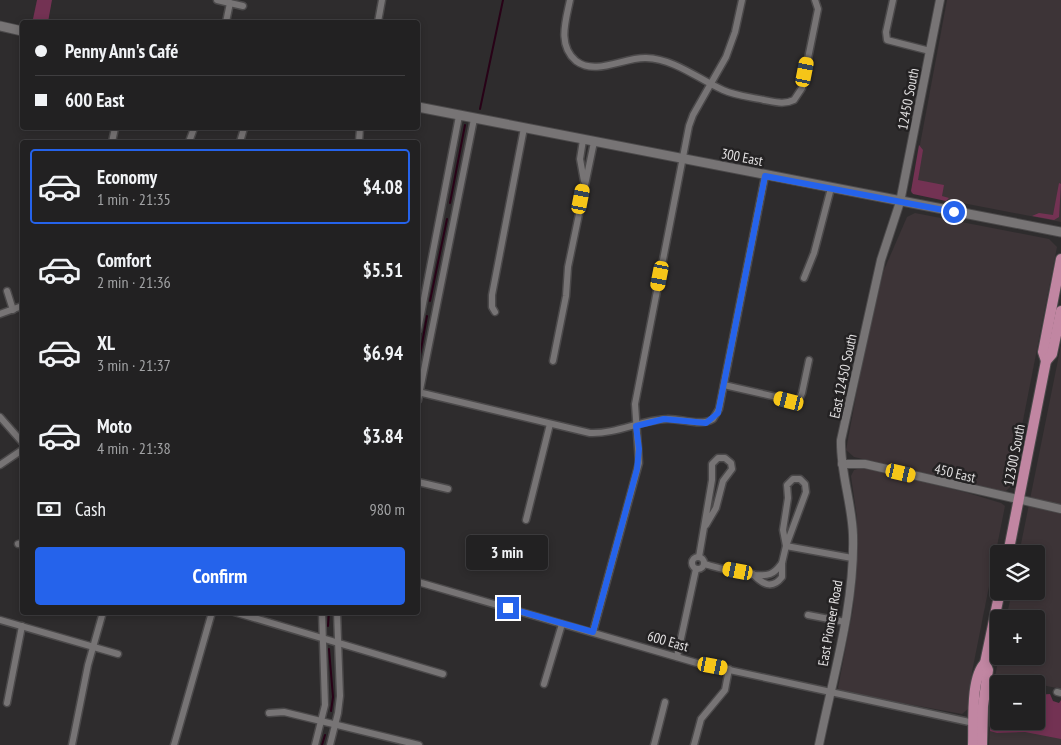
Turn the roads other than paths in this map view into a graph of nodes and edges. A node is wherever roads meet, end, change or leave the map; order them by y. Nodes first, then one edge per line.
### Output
1 (216, 0) edge
2 (382, 0) edge
3 (570, 0) edge
4 (742, 0) edge
5 (816, 0) edge
6 (893, 0) edge
7 (940, 0) edge
8 (230, 3) junction
9 (243, 6) dead end
10 (226, 20) edge
11 (378, 20) edge
12 (0, 26) edge
13 (20, 31) edge
14 (930, 51) junction
15 (711, 84) junction
16 (420, 107) edge
17 (459, 116) junction
18 (474, 119) junction
19 (524, 128) junction
20 (583, 140) junction
21 (594, 142) junction
22 (683, 160) junction
23 (765, 176) junction
24 (585, 182) junction
25 (831, 188) junction
26 (900, 202) junction
27 (1061, 232) edge
28 (1061, 259) edge
29 (804, 278) dead end
30 (6, 291) dead end
31 (20, 307) edge
32 (13, 310) junction
33 (1061, 311) edge
34 (495, 312) dead end
35 (0, 314) edge
36 (420, 320) edge
37 (809, 360) dead end
38 (553, 361) dead end
39 (1046, 361) junction
40 (724, 385) junction
41 (420, 387) edge
42 (420, 392) edge
43 (0, 417) edge
44 (550, 424) junction
45 (636, 426) junction
46 (20, 440) edge
47 (20, 451) edge
48 (842, 464) junction
49 (0, 465) edge
50 (420, 483) edge
51 (448, 490) dead end
52 (1018, 500) junction
53 (1061, 509) edge
54 (526, 520) dead end
55 (706, 525) junction
56 (1010, 545) edge
57 (786, 546) junction
58 (699, 557) junction
59 (852, 558) junction
60 (782, 563) junction
61 (704, 564) junction
62 (696, 569) junction
63 (753, 574) junction
64 (420, 583) edge
65 (998, 600) edge
66 (102, 615) edge
67 (211, 615) edge
68 (244, 615) edge
69 (322, 615) edge
70 (337, 615) edge
71 (808, 615) dead end
72 (0, 620) edge
73 (845, 622) junction
74 (562, 624) junction
75 (22, 626) junction
76 (593, 632) junction
77 (321, 638) junction
78 (336, 642) junction
79 (92, 647) junction
80 (118, 654) dead end
81 (677, 657) junction
82 (985, 663) junction
83 (729, 669) junction
84 (443, 674) dead end
85 (544, 684) dead end
86 (830, 693) junction
87 (665, 702) dead end
88 (7, 703) dead end
89 (269, 713) dead end
90 (321, 722) junction
91 (974, 723) junction
92 (335, 725) junction
93 (72, 745) edge
94 (174, 745) edge
95 (315, 745) edge
96 (330, 745) edge
97 (419, 745) edge
98 (654, 745) edge
99 (694, 745) edge
100 (819, 745) edge
101 (973, 745) edge
102 (982, 745) edge

1 - 8 street
2 - 11 street
3 - 15 street
4 - 15 street
5 - 15 street
6 - 14 street
7 - 14 street, 12450 South
8 - 9 street
8 - 10 street
12 - 13 main road
14 - 26 street, 12450 South
15 - 22 street
16 - 17 main road, 300 East
17 - 18 main road, 300 East
17 - 36 street
18 - 19 main road, 300 East
18 - 41 street
19 - 20 main road, 300 East
19 - 34 street
20 - 21 main road, 300 East
20 - 24 street
21 - 22 main road, 300 East
21 - 24 street
22 - 23 main road, 300 East
22 - 45 street
23 - 25 main road, 300 East
23 - 40 street
24 - 38 street
25 - 26 main road, 300 East
25 - 29 street
26 - 27 main road, 300 East
26 - 48 street, East 12450 South
28 - 39 main road, 12300 South
30 - 32 street
31 - 32 street
32 - 35 street
33 - 39 main road, 12300 South
37 - 40 street
39 - 52 main road, 12300 South
40 - 45 street
42 - 44 street
43 - 46 street
44 - 45 street
44 - 54 street
45 - 76 street
47 - 49 street
48 - 52 street, 450 East
48 - 59 street, East 12450 South
50 - 51 street
52 - 53 street, 450 East
52 - 56 main road, 12300 South
55 - 55 street
55 - 58 street
57 - 57 street
57 - 59 street
57 - 60 street
58 - 61 street
58 - 62 street
59 - 73 street, East Pioneer Road
60 - 63 street
60 - 63 street
61 - 62 street
61 - 63 street
62 - 81 street
64 - 74 street, 600 East
65 - 82 main road
66 - 79 street
67 - 94 street
68 - 77 street
69 - 77 street
70 - 78 street
71 - 73 street
72 - 75 street
73 - 86 street, East Pioneer Road
74 - 76 street, 600 East
74 - 85 street
75 - 79 street
75 - 88 street
76 - 81 street, 600 East
77 - 78 street
77 - 90 street
78 - 84 street
78 - 92 street
79 - 80 street
79 - 93 street
81 - 83 street, 600 East
82 - 91 main road
82 - 102 main road
83 - 86 street, 600 East
83 - 99 street
86 - 91 street, 600 East
86 - 100 street, East Pioneer Road
87 - 98 street
89 - 90 street
90 - 92 street
90 - 95 street
91 - 101 main road
92 - 96 street
92 - 97 street

